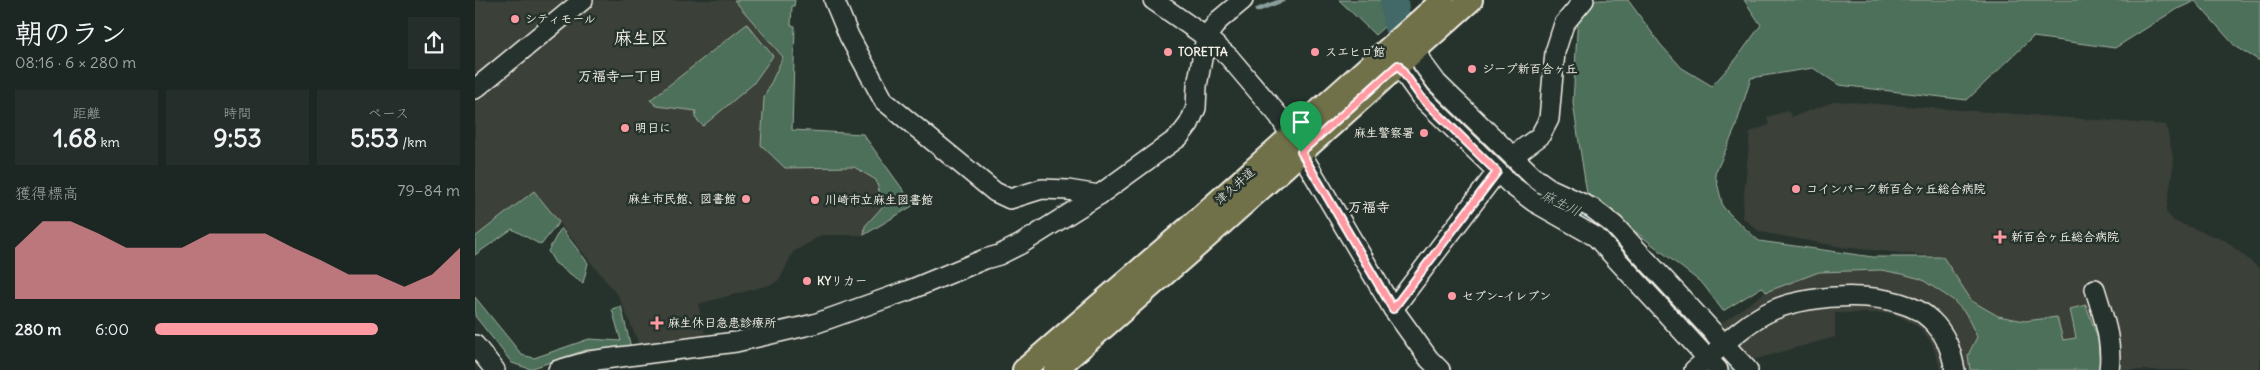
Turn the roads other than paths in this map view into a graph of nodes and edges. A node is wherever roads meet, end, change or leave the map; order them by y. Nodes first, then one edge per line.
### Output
1 (583, 0) edge
2 (834, 0) edge
3 (1153, 0) edge
4 (1243, 0) edge
5 (1443, 0) edge
6 (1471, 0) edge
7 (1584, 0) edge
8 (1206, 37) junction
9 (1406, 49) junction
10 (475, 90) edge
11 (1296, 144) junction
12 (1497, 156) junction
13 (1099, 195) junction
14 (2095, 289) dead end
15 (1393, 309) junction
16 (475, 346) edge
17 (1712, 358) edge
18 (495, 370) edge
19 (558, 370) edge
20 (1025, 370) edge
21 (1055, 370) edge
22 (1439, 370) edge
23 (1748, 370) edge
24 (1955, 370) edge
25 (2109, 370) edge

1 - 10 street
2 - 13 street
3 - 8 street
4 - 8 street
5 - 9 main road, 津久井道
6 - 9 main road, 津久井道
7 - 12 street
8 - 11 street
8 - 13 street
9 - 11 main road, 津久井道
9 - 12 street
9 - 12 street
11 - 15 street
11 - 20 main road, 津久井道
11 - 21 main road, 津久井道
12 - 15 street
12 - 17 street
13 - 19 street
14 - 25 street
15 - 22 street
16 - 18 street
17 - 23 street
17 - 24 street

